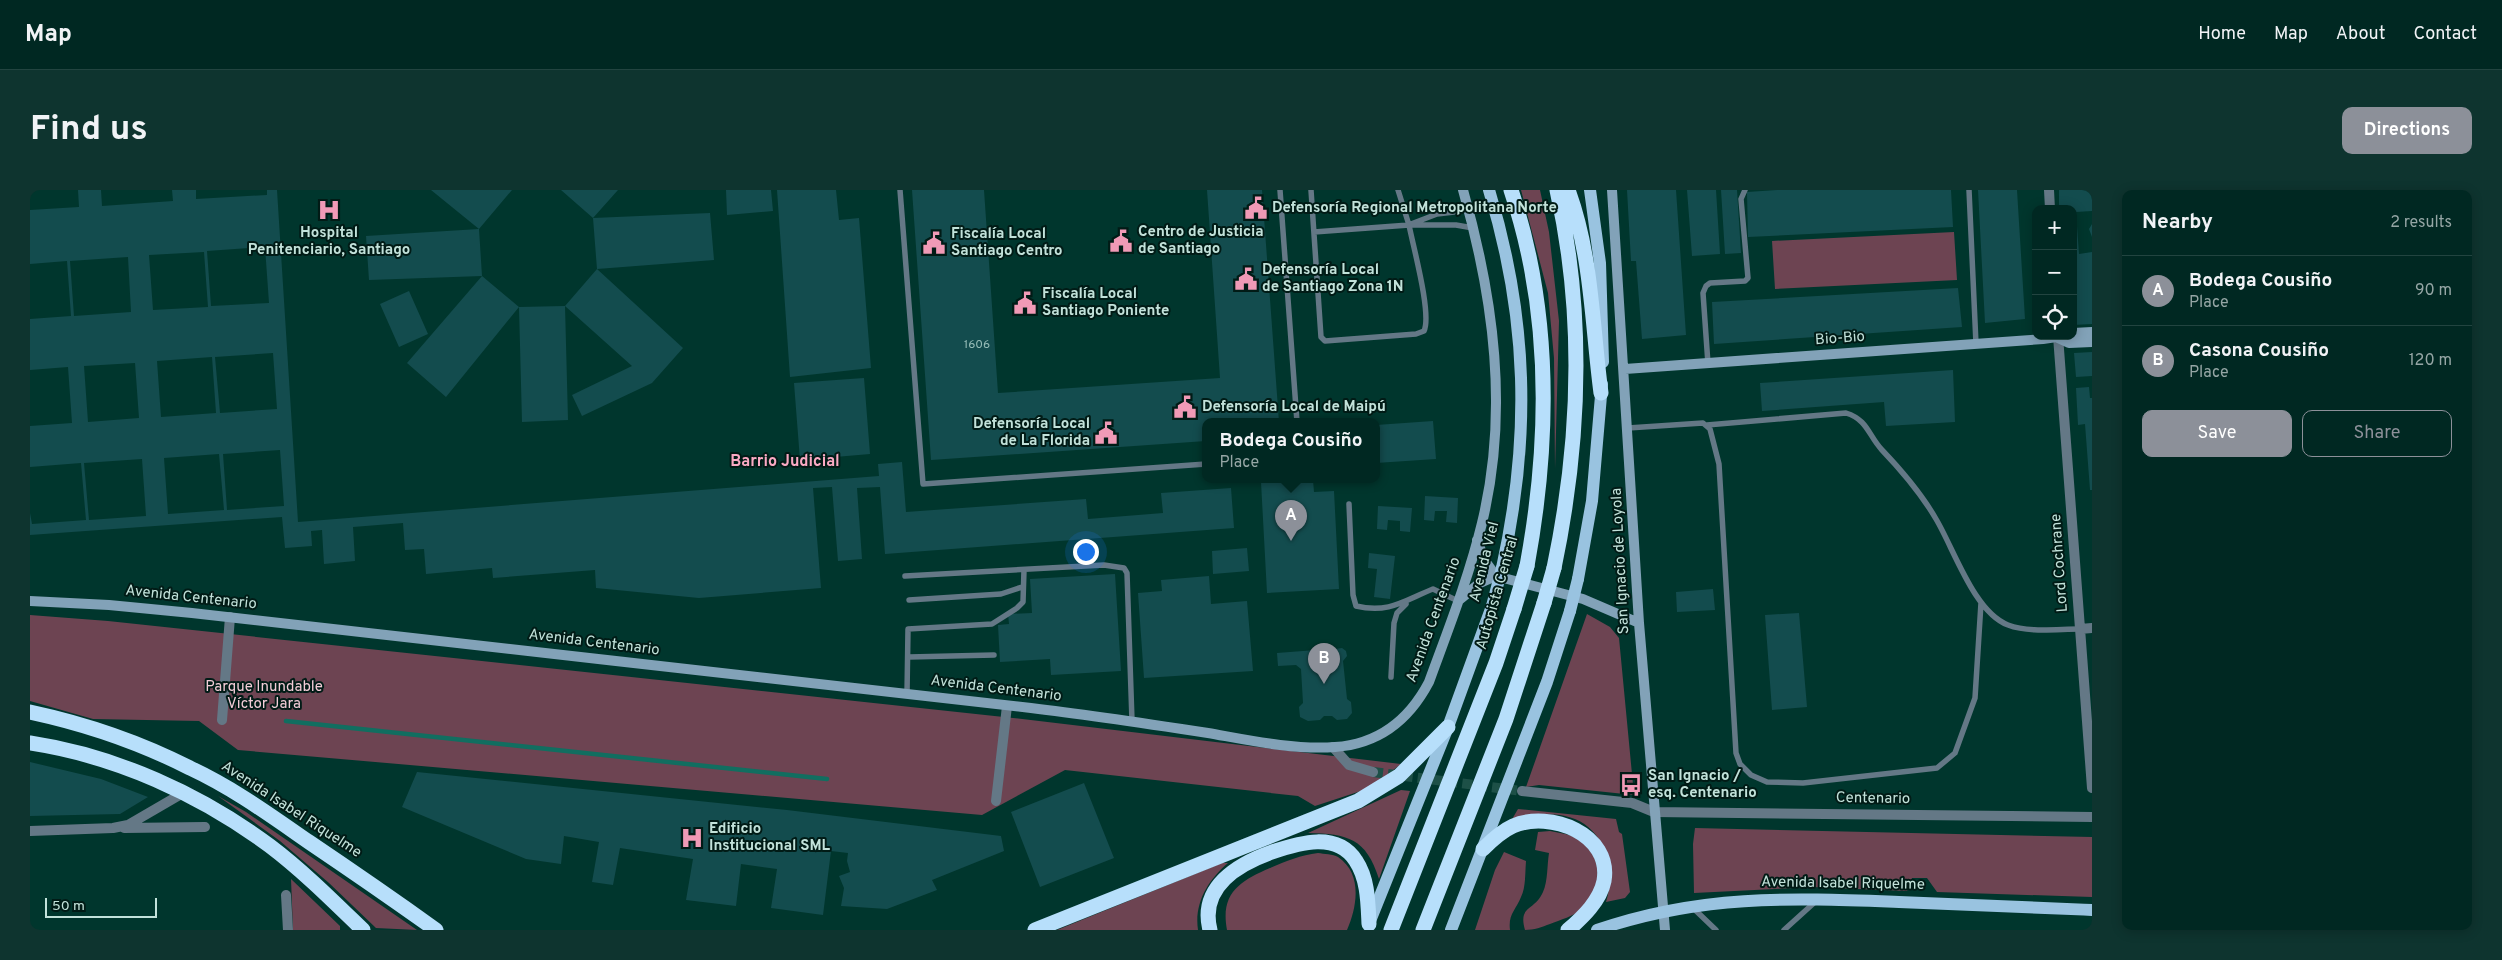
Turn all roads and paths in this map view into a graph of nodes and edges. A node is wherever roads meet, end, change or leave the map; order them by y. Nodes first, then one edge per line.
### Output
1 (900, 190) edge
2 (1280, 190) edge
3 (1311, 190) edge
4 (1398, 190) edge
5 (1463, 190) edge
6 (1489, 190) edge
7 (1511, 190) edge
8 (1558, 190) edge
9 (1568, 190) edge
10 (1590, 190) edge
11 (1612, 190) edge
12 (1744, 190) edge
13 (1969, 190) edge
14 (2049, 190) edge
15 (1466, 202) junction
16 (2050, 205) edge
17 (1409, 224) junction
18 (1473, 228) junction
19 (1314, 232) junction
20 (2092, 332) edge
21 (2077, 333) edge
22 (2032, 339) edge
23 (2060, 340) edge
24 (2064, 340) edge
25 (2092, 342) edge
26 (1976, 344) junction
27 (1708, 364) junction
28 (1625, 369) junction
29 (1601, 393) junction
30 (1296, 418) edge
31 (1707, 425) junction
32 (1628, 428) junction
33 (1202, 464) edge
34 (1349, 504) dead end
35 (1477, 540) junction
36 (1024, 570) junction
37 (1499, 572) junction
38 (904, 576) dead end
39 (1022, 587) junction
40 (30, 600) edge
41 (909, 600) dead end
42 (1458, 601) junction
43 (1408, 602) junction
44 (1981, 603) junction
45 (230, 617) junction
46 (1639, 622) junction
47 (2092, 628) edge
48 (2080, 629) junction
49 (994, 655) dead end
50 (908, 656) junction
51 (1391, 676) dead end
52 (907, 694) junction
53 (1007, 706) junction
54 (30, 712) edge
55 (222, 720) dead end
56 (1132, 721) junction
57 (1448, 727) junction
58 (30, 743) edge
59 (1333, 747) junction
60 (1372, 772) tunnel mouth
61 (2092, 788) edge
62 (1522, 791) tunnel mouth
63 (183, 793) junction
64 (996, 802) dead end
65 (1654, 812) junction
66 (2092, 817) edge
67 (205, 827) dead end
68 (113, 828) junction
69 (30, 830) edge
70 (1483, 849) junction
71 (286, 895) dead end
72 (1818, 899) junction
73 (1691, 906) junction
74 (1663, 910) junction
75 (2092, 910) edge
76 (1367, 927) edge
77 (288, 930) edge
78 (363, 930) edge
79 (436, 930) edge
80 (1035, 930) edge
81 (1210, 930) edge
82 (1391, 930) edge
83 (1423, 930) edge
84 (1451, 930) edge
85 (1568, 930) edge
86 (1597, 930) edge
87 (1665, 930) edge
88 (1716, 930) edge
89 (1784, 930) edge

1 - 33 lane
2 - 30 lane
3 - 19 lane
4 - 17 lane
5 - 15 street, Avenida Centenario
6 - 37 main road, Avenida Viel
7 - 82 highway, Autopista Central, bridge
8 - 83 highway, bridge
9 - 29 highway
10 - 29 main road
11 - 28 street, San Ignacio de Loyola
12 - 27 lane
13 - 26 lane
14 - 16 street
15 - 17 lane
15 - 18 street, Avenida Centenario
17 - 18 lane
17 - 19 lane
17 - 19 lane
18 - 35 street, Avenida Centenario
20 - 21 street
22 - 26 street, Bio-Bio
23 - 48 street, Lord Cochrane
24 - 25 street, Bio-Bio
26 - 27 street, Bio-Bio
27 - 28 street, Bio-Bio
28 - 32 street, San Ignacio de Loyola
29 - 70 main road, bridge
31 - 32 lane
31 - 44 lane
31 - 44 lane
32 - 46 street, San Ignacio de Loyola
34 - 43 lane
35 - 37 street
35 - 42 street, Avenida Centenario
36 - 38 lane
36 - 39 lane
36 - 56 lane
37 - 42 street
37 - 46 street
37 - 57 main road, Avenida Viel, bridge
39 - 41 lane
39 - 50 lane
40 - 45 street, Avenida Centenario
42 - 43 lane
42 - 59 street, Avenida Centenario
43 - 51 lane
44 - 48 lane
45 - 52 street, Avenida Centenario
45 - 55 street
46 - 65 street, San Ignacio de Loyola
47 - 48 street
48 - 61 street, Lord Cochrane
49 - 50 lane
50 - 52 lane
52 - 53 street, Avenida Centenario
53 - 56 street, Avenida Centenario
53 - 64 street
54 - 79 highway, Avenida Isabel Riquelme
56 - 59 street, Avenida Centenario
57 - 76 main road, Avenida Viel
57 - 80 highway
58 - 63 highway
59 - 60 street
62 - 65 street
63 - 68 street
63 - 78 highway
65 - 66 street, Centenario
65 - 74 street, San Ignacio de Loyola
67 - 68 street
68 - 69 street
70 - 84 main road
70 - 85 highway
71 - 77 street
72 - 73 main road, Avenida Isabel Riquelme
72 - 75 main road, Avenida Isabel Riquelme
72 - 89 lane
73 - 74 main road, Avenida Isabel Riquelme
73 - 88 lane
74 - 86 main road, Avenida Isabel Riquelme
74 - 87 street, San Ignacio de Loyola
76 - 81 highway

